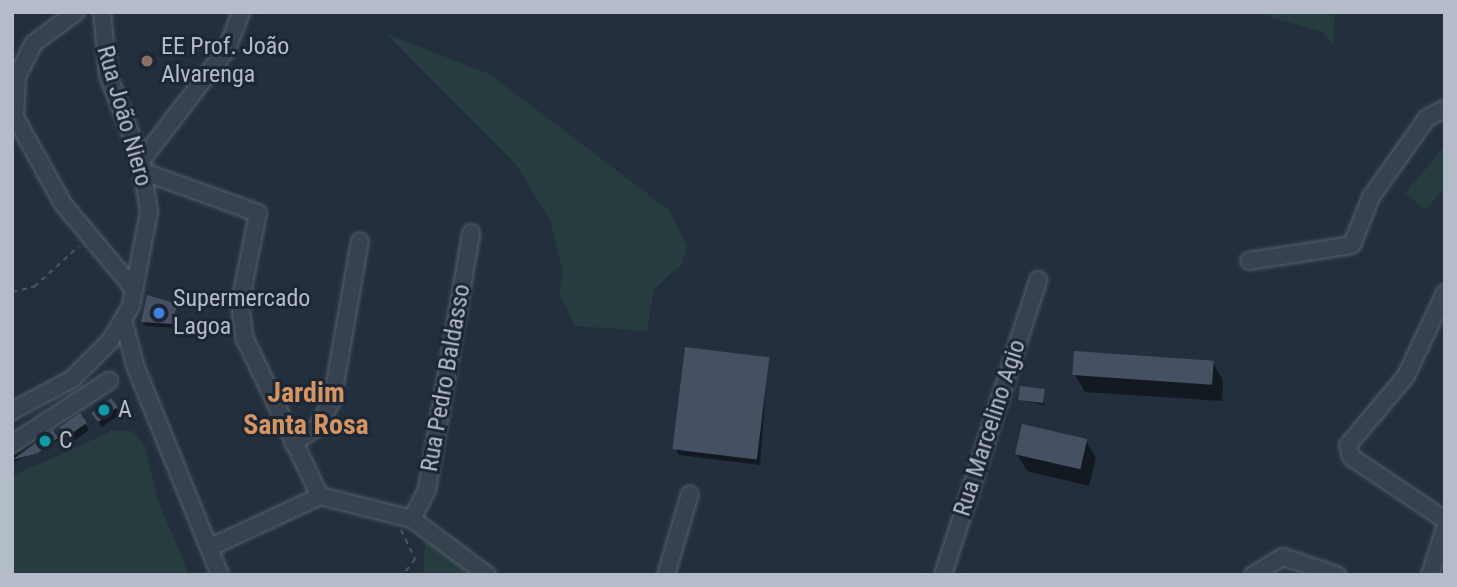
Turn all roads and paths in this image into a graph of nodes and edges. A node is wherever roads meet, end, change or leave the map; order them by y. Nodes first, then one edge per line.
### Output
1 (76, 12) edge
2 (102, 12) edge
3 (241, 12) edge
4 (1445, 109) edge
5 (142, 166) junction
6 (471, 233) dead end
7 (90, 236) junction
8 (360, 241) dead end
9 (1248, 261) dead end
10 (1038, 281) dead end
11 (134, 289) junction
12 (12, 292) edge
13 (1445, 293) edge
14 (124, 323) junction
15 (110, 341) junction
16 (136, 368) junction
17 (109, 381) dead end
18 (12, 411) edge
19 (293, 443) junction
20 (12, 444) edge
21 (690, 494) dead end
22 (320, 496) junction
23 (393, 514) junction
24 (412, 519) junction
25 (1445, 520) edge
26 (1445, 528) edge
27 (213, 546) junction
28 (220, 575) edge
29 (403, 575) edge
30 (487, 575) edge
31 (666, 575) edge
32 (943, 575) edge
33 (1253, 575) edge
34 (1337, 575) edge
35 (1430, 575) edge

1 - 7 street
2 - 5 street, Rua João Niero
3 - 5 street
4 - 9 street
5 - 11 street, Rua João Niero
5 - 19 street
6 - 24 street, Rua Pedro Baldasso
7 - 11 street
7 - 12 path
8 - 19 street
10 - 32 street, Rua Marcelino Agio
11 - 14 street, Rua João Niero
13 - 25 street
14 - 15 street, Rua João Niero
14 - 16 street
15 - 16 street
15 - 18 street, Rua João Niero
16 - 27 street
17 - 20 street
19 - 22 street
21 - 31 street
22 - 23 street
22 - 27 street
23 - 24 street
23 - 29 path
24 - 30 street
26 - 35 street
27 - 28 street
33 - 34 street

